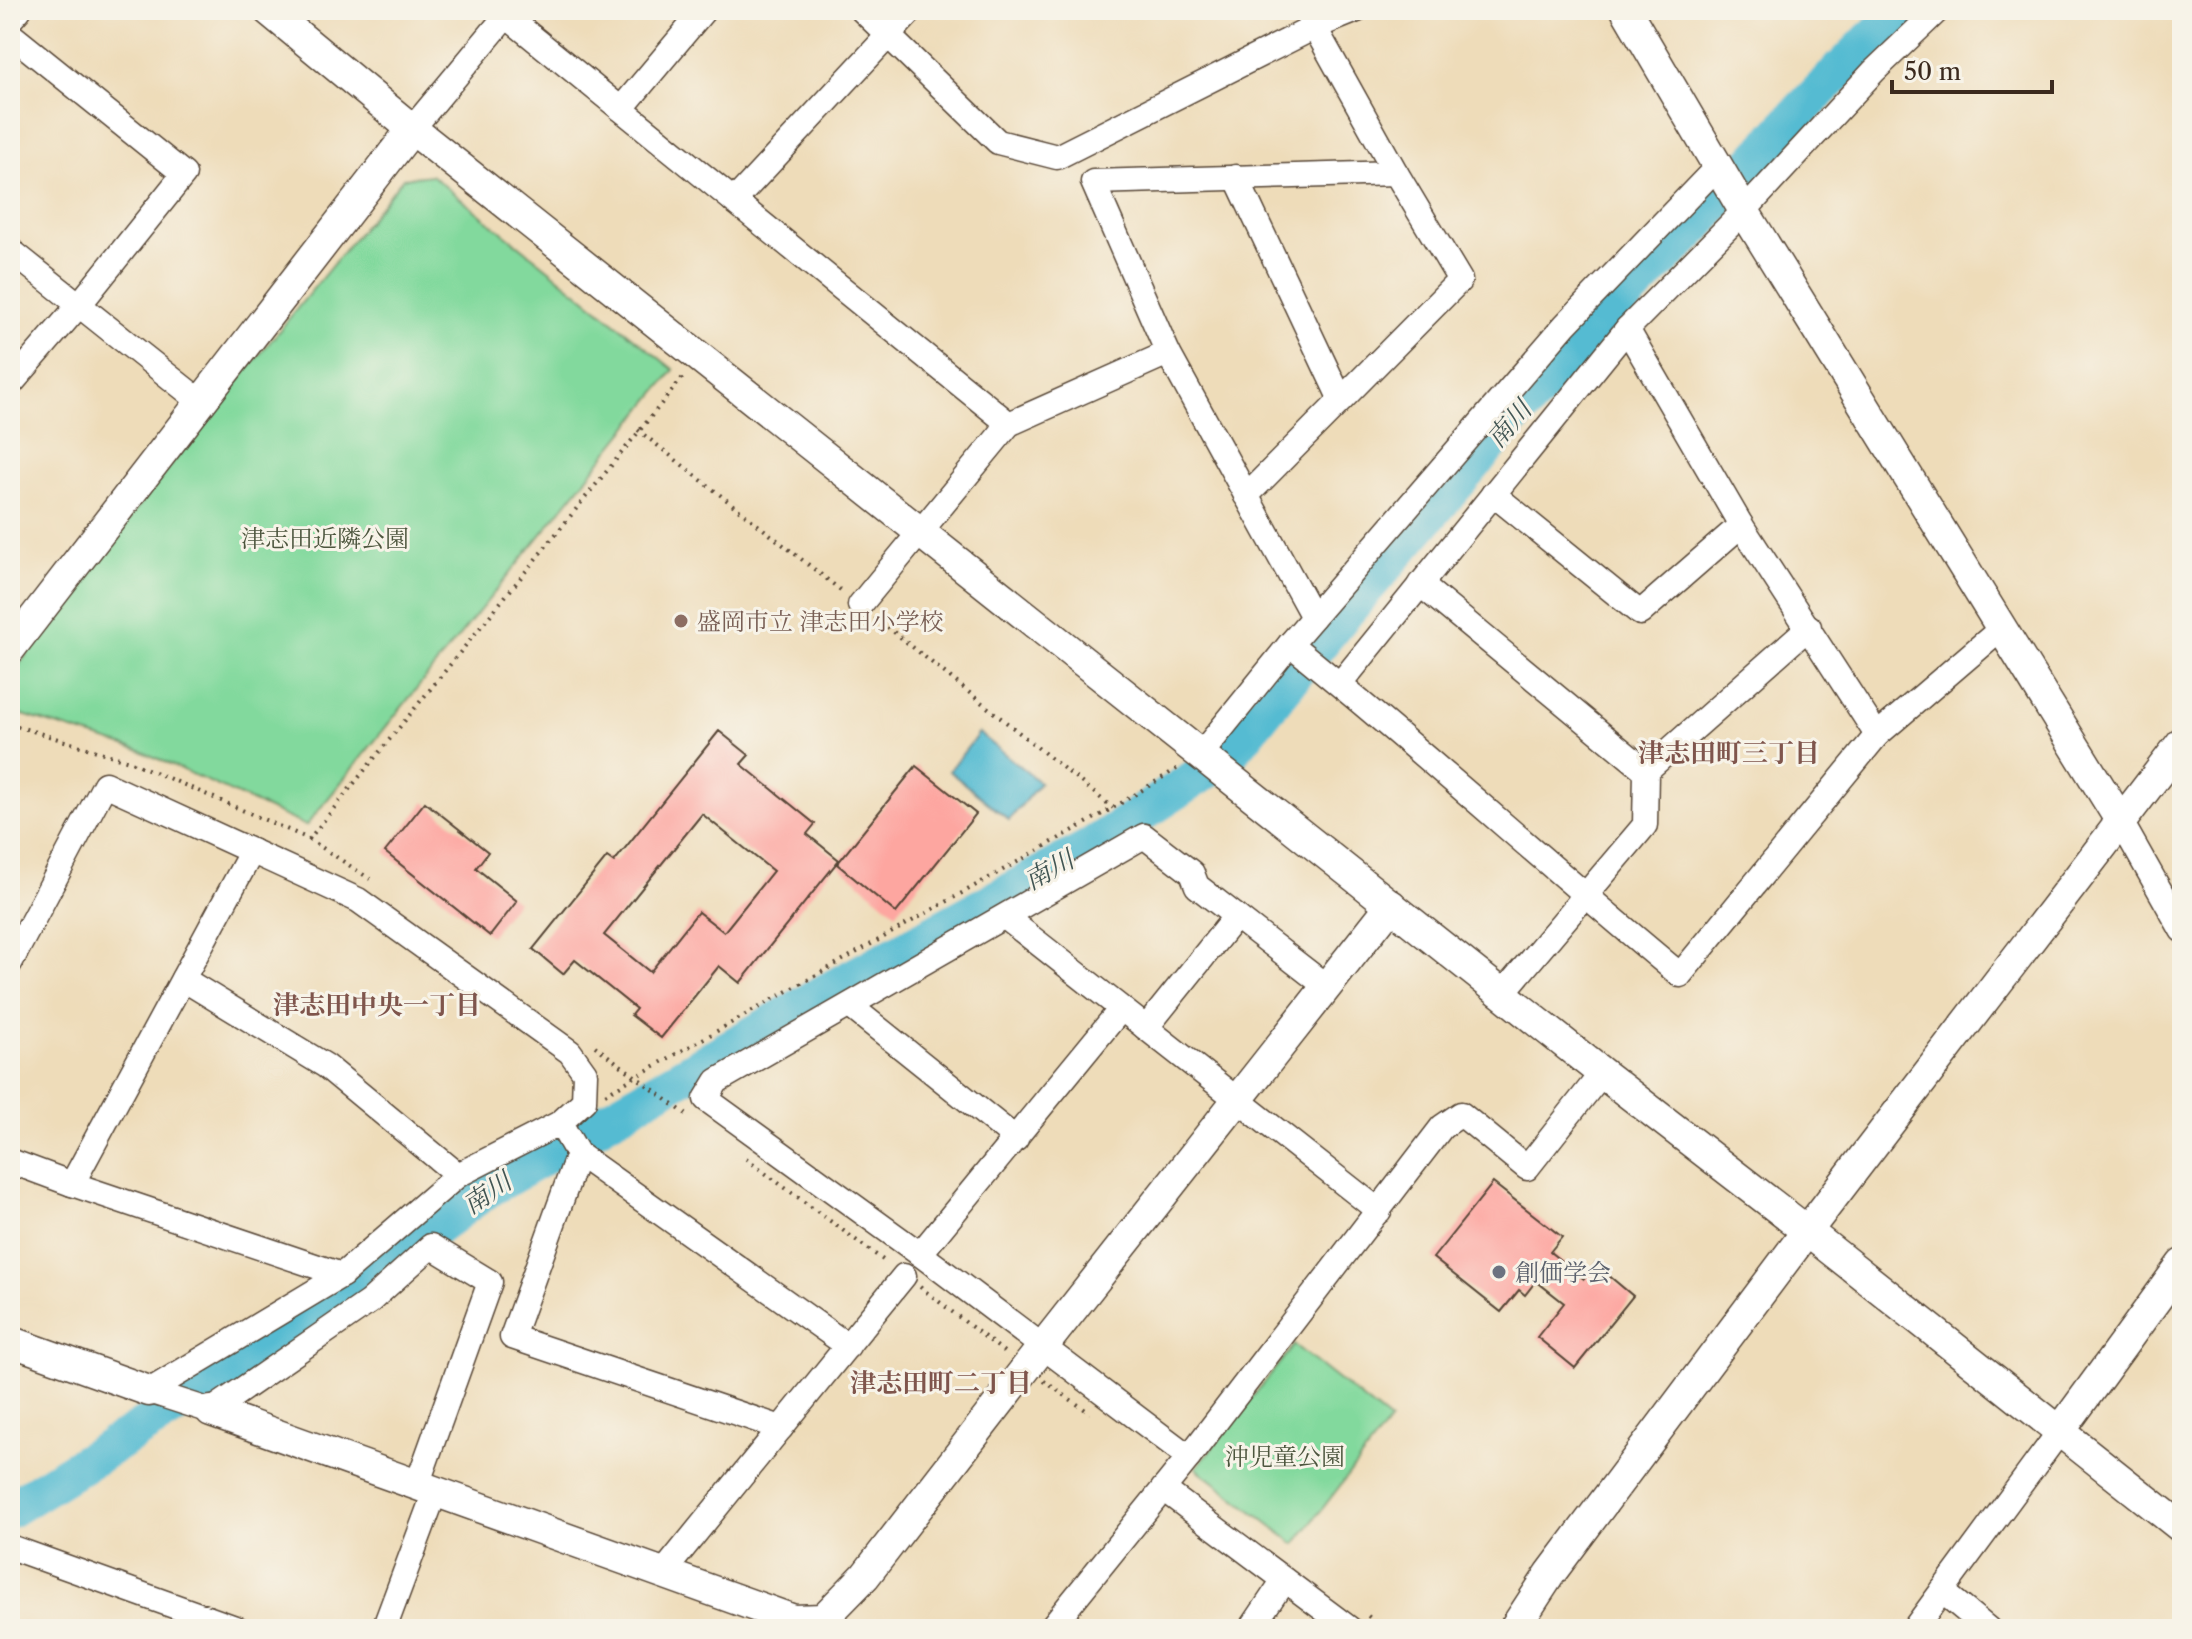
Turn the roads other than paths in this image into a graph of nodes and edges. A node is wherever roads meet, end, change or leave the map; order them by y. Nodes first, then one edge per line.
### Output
1 (19, 10) edge
2 (268, 10) edge
3 (704, 10) edge
4 (862, 10) edge
5 (912, 10) edge
6 (1357, 10) edge
7 (1626, 10) edge
8 (1938, 10) edge
9 (505, 12) edge
10 (1310, 19) edge
11 (10, 20) edge
12 (10, 34) edge
13 (888, 34) junction
14 (621, 109) junction
15 (412, 129) junction
16 (1718, 166) junction
17 (1396, 173) junction
18 (1236, 177) junction
19 (734, 201) junction
20 (1744, 211) junction
21 (10, 250) edge
22 (79, 305) junction
23 (1627, 329) junction
24 (1168, 353) junction
25 (10, 385) edge
26 (1341, 400) junction
27 (201, 402) junction
28 (1009, 424) junction
29 (1493, 494) junction
30 (1246, 496) junction
31 (1741, 525) junction
32 (921, 533) junction
33 (1420, 584) junction
34 (860, 605) dead end
35 (1313, 617) junction
36 (1809, 627) junction
37 (2002, 628) junction
38 (1290, 644) junction
39 (10, 649) edge
40 (1340, 684) junction
41 (1877, 735) junction
42 (2182, 742) edge
43 (1201, 754) junction
44 (1646, 771) junction
45 (2120, 820) junction
46 (252, 851) junction
47 (1584, 896) junction
48 (1391, 905) junction
49 (1236, 916) junction
50 (1005, 917) junction
51 (2182, 930) edge
52 (10, 963) edge
53 (183, 979) junction
54 (1327, 987) junction
55 (1502, 994) junction
56 (850, 1006) junction
57 (1121, 1009) junction
58 (1146, 1028) junction
59 (1602, 1073) junction
60 (1238, 1101) junction
61 (561, 1125) junction
62 (1016, 1139) junction
63 (576, 1151) junction
64 (10, 1161) edge
65 (458, 1175) junction
66 (72, 1184) junction
67 (1379, 1211) junction
68 (1807, 1231) junction
69 (920, 1254) junction
70 (2182, 1264) edge
71 (342, 1275) junction
72 (904, 1276) road end
73 (490, 1282) junction
74 (522, 1307) junction
75 (10, 1341) edge
76 (848, 1346) junction
77 (1035, 1358) junction
78 (149, 1391) junction
79 (211, 1411) junction
80 (781, 1428) junction
81 (2060, 1431) junction
82 (1189, 1457) junction
83 (426, 1489) junction
84 (1163, 1489) junction
85 (2182, 1528) edge
86 (10, 1547) edge
87 (663, 1573) junction
88 (1284, 1580) junction
89 (1942, 1591) junction
90 (804, 1624) edge
91 (238, 1629) edge
92 (384, 1629) edge
93 (1050, 1629) edge
94 (1251, 1629) edge
95 (1350, 1629) edge
96 (1514, 1629) edge
97 (1914, 1629) edge
98 (1988, 1629) edge

1 - 11 street
2 - 15 street
3 - 14 street
4 - 13 street
5 - 13 street
6 - 10 street
7 - 16 street
8 - 20 street
9 - 14 street
9 - 15 street
10 - 13 street
10 - 17 street
12 - 22 street
13 - 19 street
14 - 19 street
15 - 27 street
15 - 32 street
16 - 20 street
16 - 35 street
17 - 18 street
17 - 26 street
18 - 24 street
18 - 26 street
19 - 28 street
20 - 23 street
20 - 37 street
21 - 22 street
22 - 25 street
22 - 27 street
23 - 29 street
23 - 31 street
24 - 28 street
24 - 30 street
26 - 30 street
27 - 39 street
28 - 32 street
29 - 31 street
29 - 33 street
30 - 35 street
31 - 36 street
32 - 34 street
32 - 43 street
33 - 40 street
33 - 44 street
35 - 38 street
36 - 41 street
36 - 44 street
37 - 41 street
37 - 45 street
38 - 40 street
38 - 43 street
40 - 47 street
41 - 47 street
42 - 45 street
43 - 48 street
44 - 47 street
45 - 51 street
45 - 68 street
46 - 52 street
46 - 53 street
46 - 61 street
47 - 55 street
48 - 54 street
48 - 55 street
49 - 50 street
49 - 54 street
49 - 58 street
50 - 56 street
50 - 57 street
53 - 65 street
53 - 66 street
54 - 60 street
55 - 59 street
56 - 62 street
56 - 69 street
57 - 58 street
57 - 62 street
58 - 60 street
59 - 67 street
59 - 68 street
60 - 67 street
60 - 77 street
61 - 63 street
61 - 65 street
62 - 69 street
63 - 74 street
63 - 76 street
64 - 66 street
65 - 71 street
66 - 71 street
67 - 82 street
68 - 81 street
68 - 96 street
69 - 77 street
70 - 81 street
71 - 78 street
72 - 76 street
73 - 74 street
73 - 79 street
73 - 83 street
74 - 80 street
75 - 78 street
76 - 80 street
77 - 82 street
77 - 90 street
78 - 79 street
79 - 83 street
80 - 87 street
81 - 85 street
81 - 89 street
82 - 84 street
83 - 87 street
83 - 92 street
84 - 88 street
84 - 93 street
86 - 91 street
87 - 90 street
88 - 94 street
88 - 95 street
89 - 97 street
89 - 98 street

